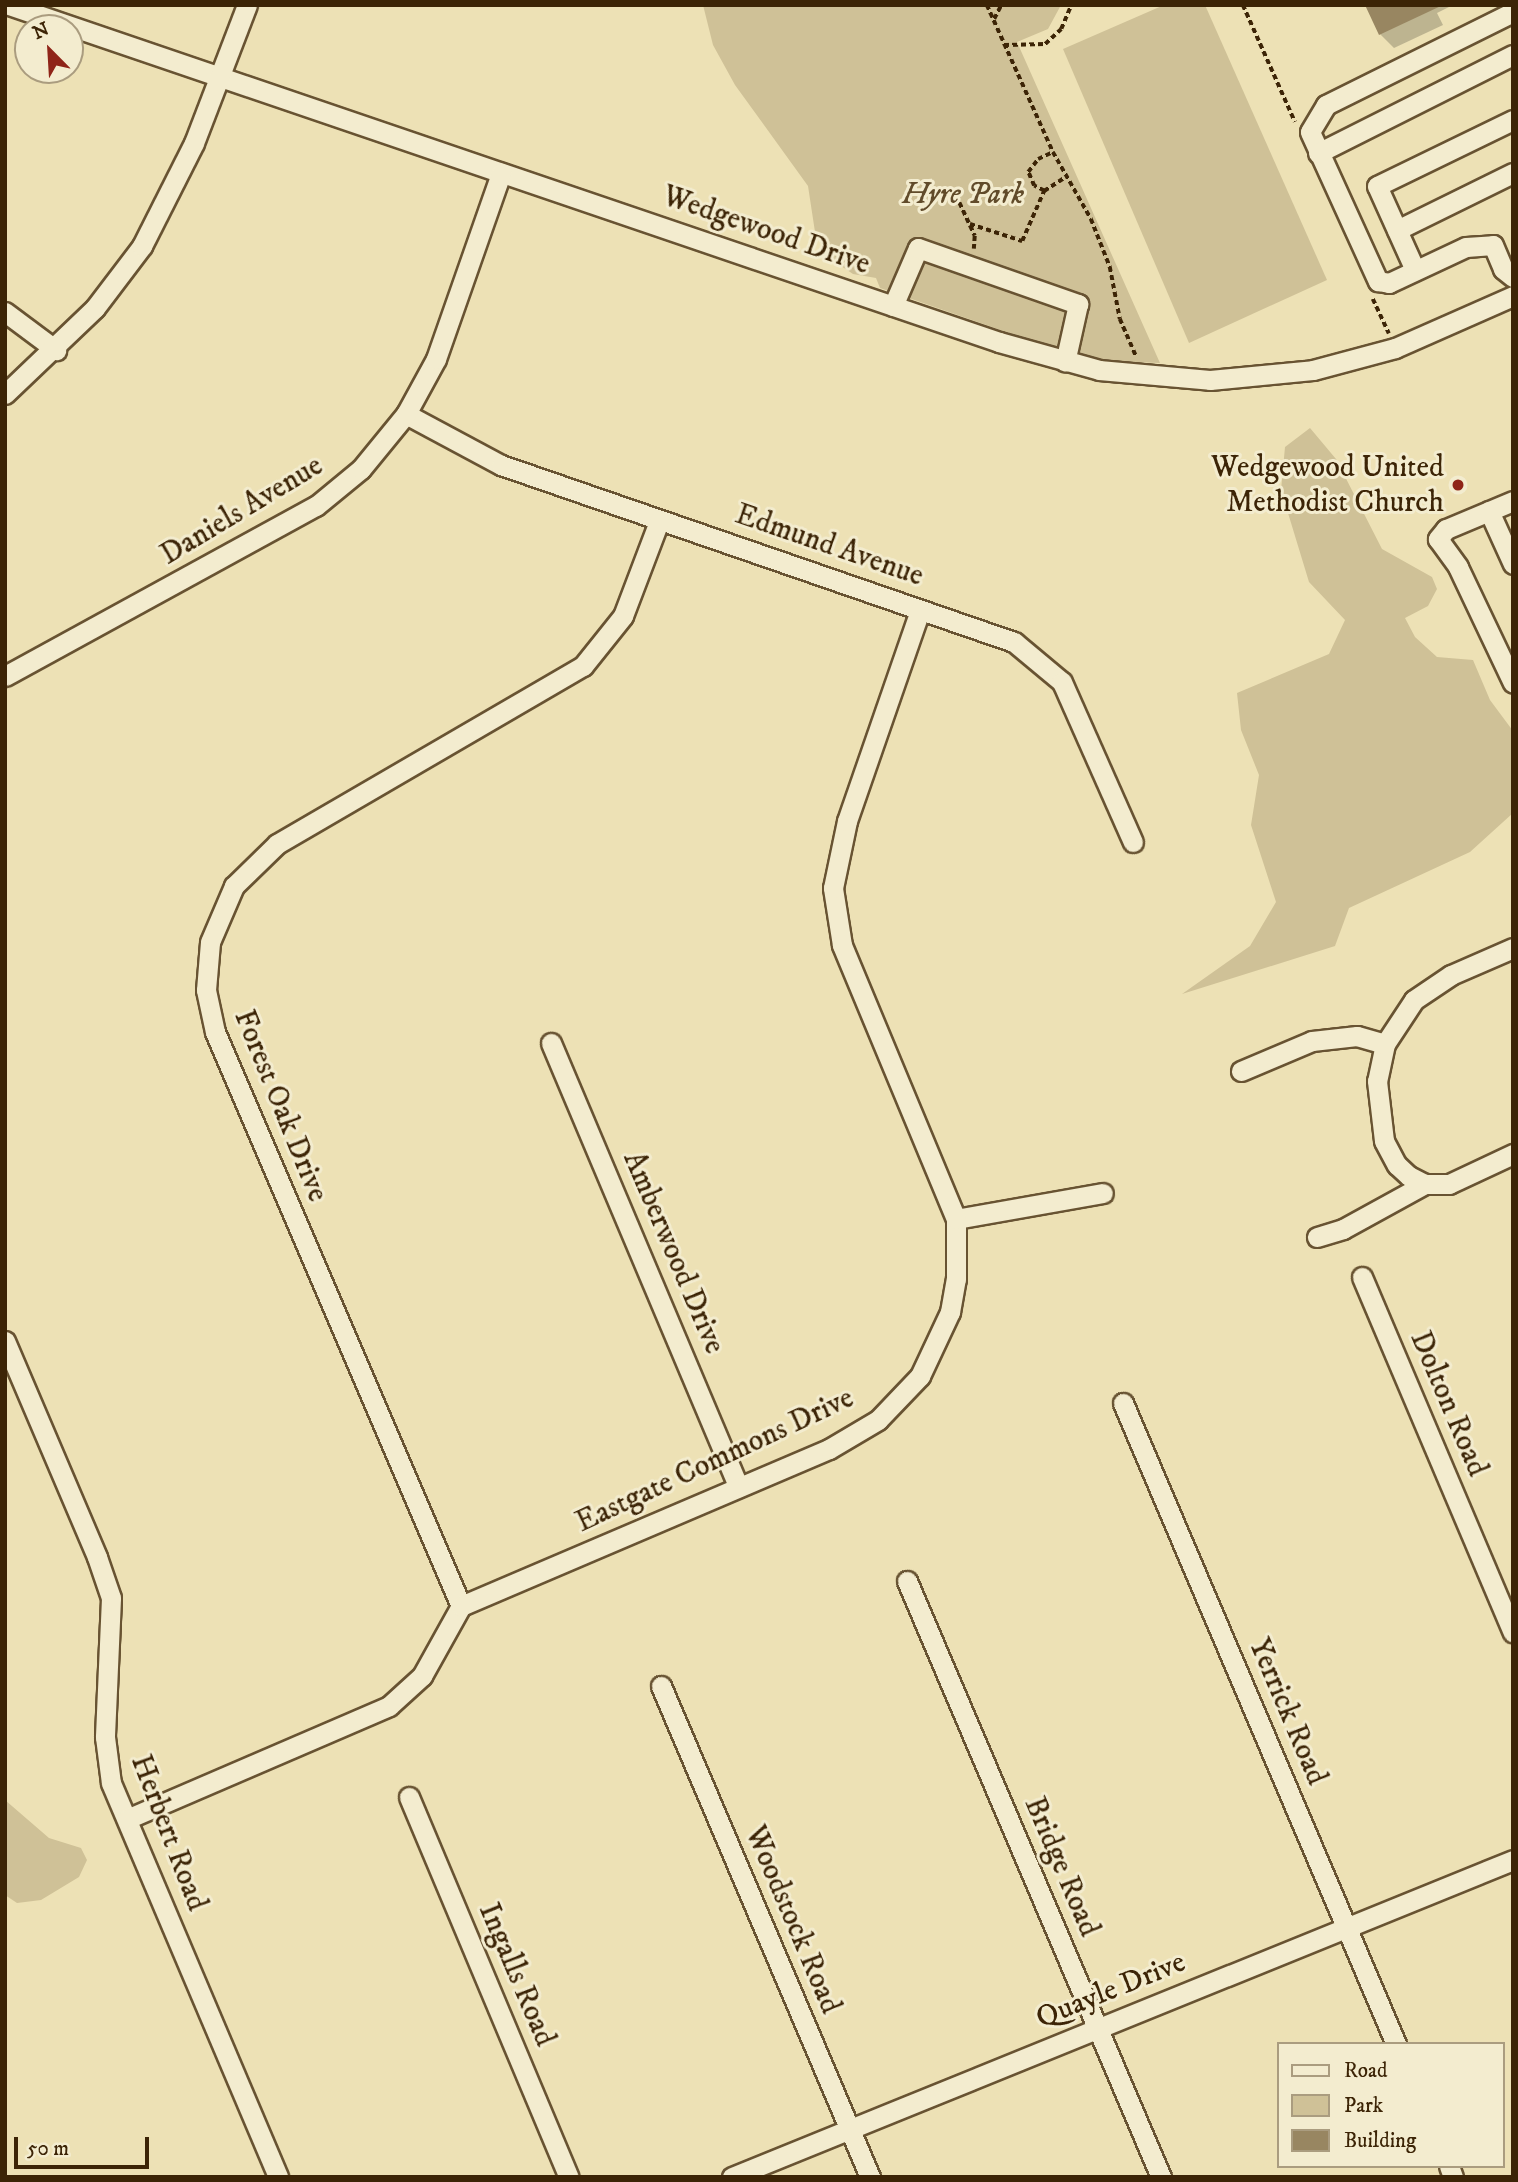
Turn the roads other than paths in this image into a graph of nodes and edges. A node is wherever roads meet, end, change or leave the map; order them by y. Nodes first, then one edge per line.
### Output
1 (9, 5) edge
2 (247, 5) edge
3 (1513, 12) edge
4 (1513, 55) edge
5 (218, 75) junction
6 (1513, 120) edge
7 (1318, 153) junction
8 (501, 173) junction
9 (1513, 173) edge
10 (1397, 230) junction
11 (1415, 270) junction
12 (1513, 277) edge
13 (1513, 296) edge
14 (893, 306) junction
15 (5, 312) edge
16 (56, 350) junction
17 (1065, 362) junction
18 (5, 394) edge
19 (406, 414) junction
20 (1513, 501) edge
21 (1489, 511) junction
22 (659, 521) junction
23 (1513, 564) edge
24 (920, 610) junction
25 (5, 676) edge
26 (1513, 683) edge
27 (1133, 842) dead end
28 (1513, 948) edge
29 (551, 1043) dead end
30 (1385, 1044) junction
31 (1241, 1071) dead end
32 (1513, 1154) edge
33 (1425, 1184) junction
34 (1103, 1193) dead end
35 (956, 1219) junction
36 (1317, 1237) dead end
37 (1362, 1277) dead end
38 (5, 1341) edge
39 (1123, 1404) dead end
40 (739, 1487) junction
41 (907, 1581) dead end
42 (461, 1606) junction
43 (1513, 1632) edge
44 (661, 1686) dead end
45 (409, 1797) dead end
46 (127, 1819) junction
47 (1513, 1860) edge
48 (1346, 1927) junction
49 (1098, 2028) junction
50 (1395, 2042) edge
51 (847, 2129) junction
52 (278, 2177) edge
53 (569, 2177) edge
54 (732, 2177) edge
55 (870, 2177) edge
56 (1161, 2177) edge

1 - 5 street, Wedgewood Drive
2 - 5 street
3 - 7 street
4 - 7 street
5 - 8 street, Wedgewood Drive
5 - 16 street
6 - 10 street
7 - 11 street
8 - 14 street, Wedgewood Drive
8 - 19 street, Daniels Avenue
9 - 10 street
10 - 11 street
11 - 12 street
13 - 17 street, Wedgewood Drive
14 - 17 street, Wedgewood Drive
14 - 17 street
15 - 16 street
16 - 18 street
19 - 22 street, Edmund Avenue
19 - 25 street, Daniels Avenue
20 - 21 street
21 - 23 street
21 - 26 street
22 - 24 street, Edmund Avenue
22 - 42 street, Forest Oak Drive
24 - 27 street, Edmund Avenue
24 - 35 street, Eastgate Commons Drive
28 - 30 street
29 - 40 street, Amberwood Drive
30 - 31 street
30 - 33 street
32 - 33 street
33 - 36 street
34 - 35 street
35 - 40 street, Eastgate Commons Drive
37 - 43 street, Dolton Road
38 - 46 street, Herbert Road
39 - 48 street, Yerrick Road
40 - 42 street, Eastgate Commons Drive
41 - 49 street, Bridge Road
42 - 46 street
44 - 51 street, Woodstock Road
45 - 53 street, Ingalls Road
46 - 52 street, Herbert Road
47 - 48 street, Quayle Drive
48 - 49 street, Quayle Drive
48 - 50 street, Yerrick Road
49 - 51 street, Quayle Drive
49 - 56 street, Bridge Road
51 - 54 street, Quayle Drive
51 - 55 street, Woodstock Road

